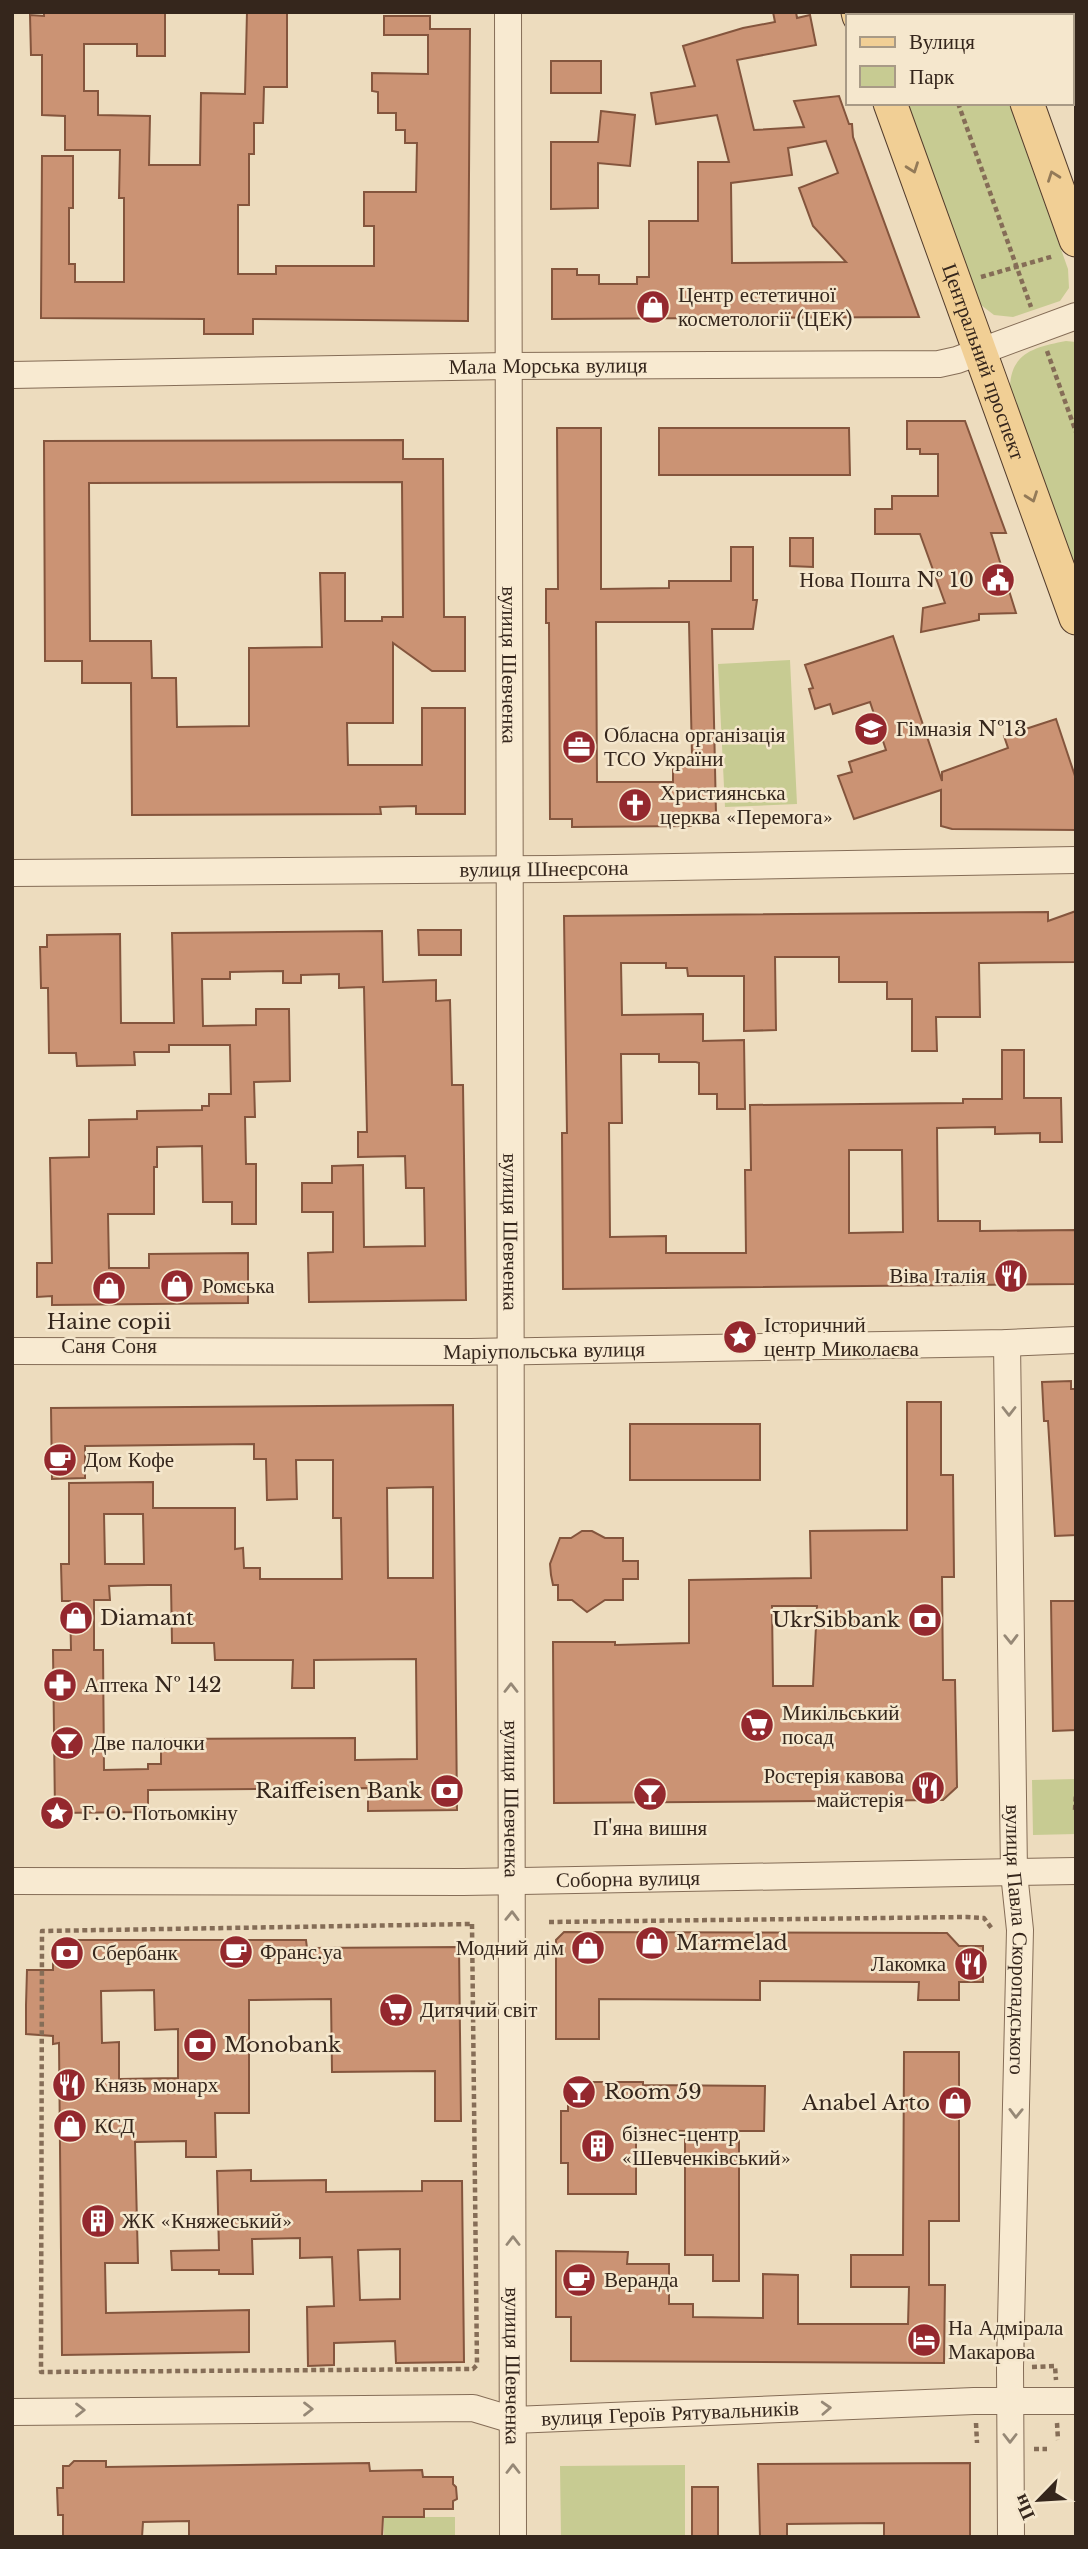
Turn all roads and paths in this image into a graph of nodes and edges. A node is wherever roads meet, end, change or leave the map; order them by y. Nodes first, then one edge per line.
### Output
1 (508, 12) edge
2 (891, 105) edge
3 (959, 105) edge
4 (1028, 105) edge
5 (1069, 247) edge
6 (1017, 268) junction
7 (970, 279) dead end
8 (1076, 316) edge
9 (980, 352) junction
10 (508, 366) junction
11 (12, 375) edge
12 (1076, 618) edge
13 (1076, 860) edge
14 (510, 869) junction
15 (12, 873) edge
16 (1076, 1340) edge
17 (1007, 1343) junction
18 (12, 1351) edge
19 (511, 1352) junction
20 (1076, 1794) edge
21 (1075, 1810) edge
22 (1076, 1871) edge
23 (1014, 1873) junction
24 (12, 1881) edge
25 (512, 1881) junction
26 (549, 1922) dead end
27 (993, 1930) dead end
28 (42, 1931) joint
29 (1030, 2367) dead end
30 (1066, 2393) edge
31 (1010, 2401) junction
32 (12, 2412) edge
33 (975, 2419) dead end
34 (513, 2420) junction
35 (977, 2443) dead end
36 (1034, 2449) dead end
37 (1047, 2449) dead end
38 (513, 2537) edge
39 (1011, 2537) edge

1 - 10 street, вулиця Шевченка
2 -> 9 main road, Центральний проспект
3 - 6 path
5 -> 4 main road
5 - 6 path
6 - 7 path
8 - 9 street, Мала Морська вулиця
9 - 10 street, Мала Морська вулиця
9 -> 12 main road, Центральний проспект
10 - 11 street, Мала Морська вулиця
10 - 14 street, вулиця Шевченка
13 - 14 street, вулиця Шнеєрсона
14 - 15 street, вулиця Шнеєрсона
14 - 19 street, вулиця Шевченка
16 - 17 street, Маріупольська вулиця
17 - 19 street, Маріупольська вулиця
17 -> 23 street, вулиця Павла Скоропадського
18 - 19 street, Маріупольська вулиця
25 -> 19 street, вулиця Шевченка
20 - 21 path
22 - 23 street, Соборна вулиця
23 - 25 street, Соборна вулиця
23 -> 31 street, вулиця Павла Скоропадського
24 - 25 street, Соборна вулиця
34 -> 25 street, вулиця Шевченка
26 - 27 path
28 - 28 path
29 - 30 path
30 - 31 street, вулиця Героїв Рятувальників
34 -> 31 street, вулиця Героїв Рятувальників
31 -> 39 street, вулиця Павла Скоропадського
32 -> 34 street, вулиця Героїв Рятувальників
33 - 35 path
38 -> 34 street, вулиця Шевченка
36 - 37 path

